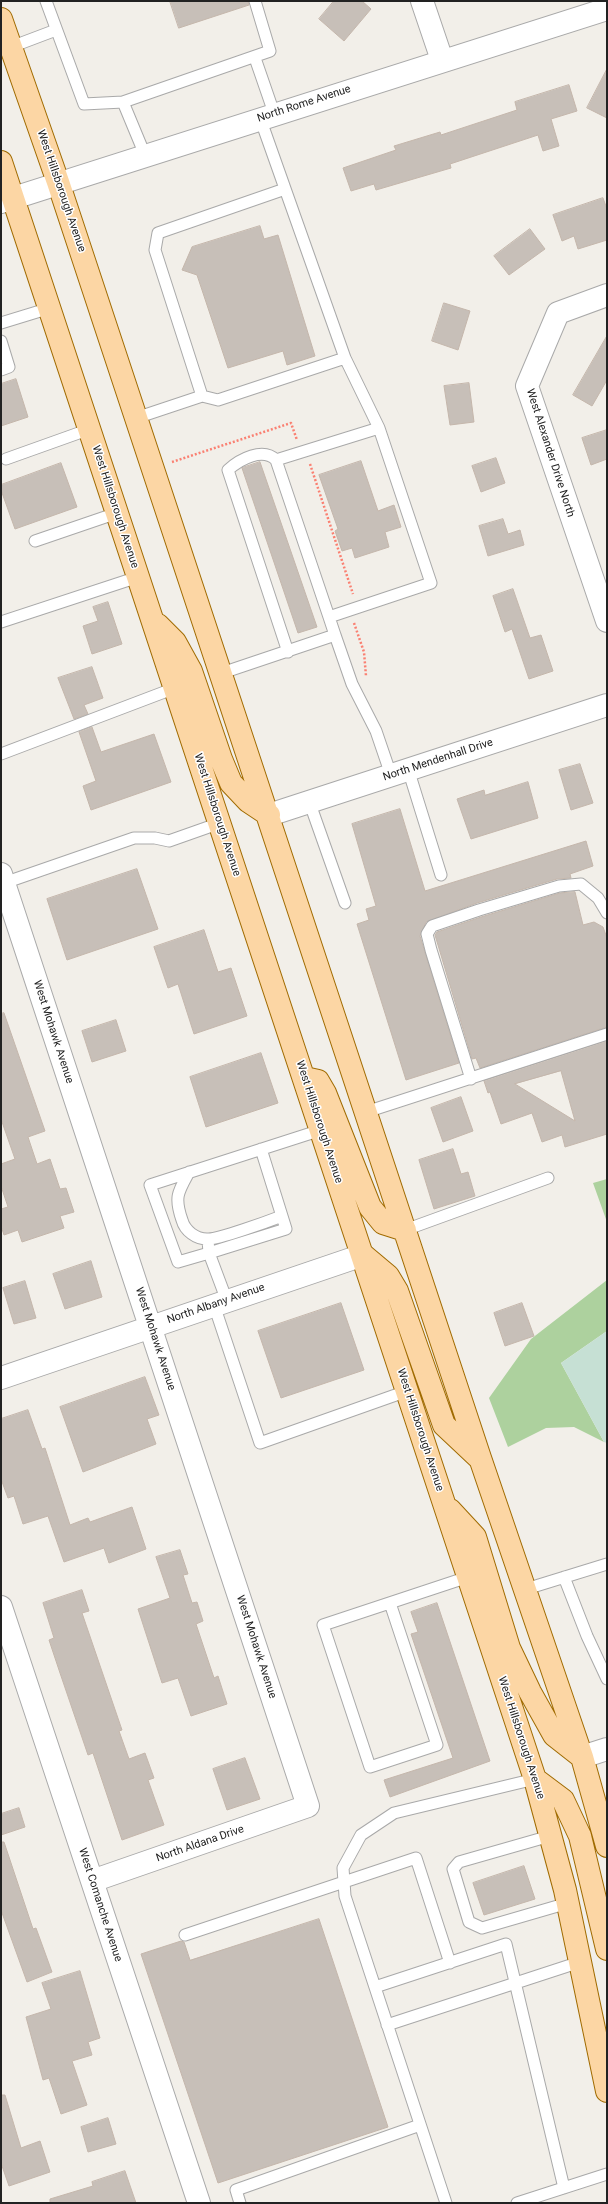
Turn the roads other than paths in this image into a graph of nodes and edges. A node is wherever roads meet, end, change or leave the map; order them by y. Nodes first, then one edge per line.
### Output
1 (46, 1) edge
2 (255, 1) edge
3 (422, 1) edge
4 (607, 9) edge
5 (1, 18) edge
6 (56, 30) junction
7 (11, 48) junction
8 (255, 58) junction
9 (442, 60) junction
10 (123, 102) junction
11 (267, 116) junction
12 (145, 155) junction
13 (1, 162) edge
14 (58, 182) junction
15 (285, 189) junction
16 (7, 200) edge
17 (607, 295) edge
18 (50, 308) junction
19 (1, 323) edge
20 (1, 341) edge
21 (345, 358) junction
22 (1, 370) edge
23 (202, 396) junction
24 (136, 418) junction
25 (379, 428) junction
26 (90, 429) junction
27 (6, 459) dead end
28 (276, 460) junction
29 (117, 513) junction
30 (35, 541) dead end
31 (138, 577) junction
32 (329, 617) junction
33 (152, 618) junction
34 (607, 621) edge
35 (1, 622) edge
36 (335, 636) junction
37 (288, 652) junction
38 (222, 673) junction
39 (175, 688) junction
40 (607, 705) edge
41 (1, 754) edge
42 (399, 772) junction
43 (310, 801) junction
44 (269, 815) junction
45 (220, 823) junction
46 (441, 876) dead end
47 (2, 878) edge
48 (345, 903) dead end
49 (607, 913) edge
50 (607, 1034) edge
51 (304, 1077) junction
52 (471, 1079) junction
53 (366, 1112) junction
54 (321, 1130) junction
55 (261, 1149) junction
56 (189, 1172) junction
57 (548, 1178) dead end
58 (282, 1216) junction
59 (405, 1230) junction
60 (208, 1240) junction
61 (210, 1253) junction
62 (363, 1255) junction
63 (220, 1303) junction
64 (151, 1326) junction
65 (1, 1378) edge
66 (407, 1391) junction
67 (480, 1458) junction
68 (445, 1505) junction
69 (607, 1564) edge
70 (468, 1577) junction
71 (564, 1577) junction
72 (526, 1589) junction
73 (390, 1603) junction
74 (1, 1607) edge
75 (607, 1679) edge
76 (607, 1749) edge
77 (582, 1757) junction
78 (534, 1779) junction
79 (308, 1806) joint
80 (550, 1836) junction
81 (607, 1846) edge
82 (92, 1881) junction
83 (344, 1883) junction
84 (568, 1903) junction
85 (185, 1935) dead end
86 (607, 1949) edge
87 (580, 1962) junction
88 (450, 1963) junction
89 (516, 1983) junction
90 (375, 1987) junction
91 (388, 2026) junction
92 (607, 2091) edge
93 (420, 2125) junction
94 (607, 2174) edge
95 (564, 2188) junction
96 (199, 2203) edge
97 (240, 2203) edge
98 (446, 2203) edge
99 (517, 2203) edge

1 - 6 lane
2 - 8 lane
3 - 9 street
4 - 9 street, North Rome Avenue
5 - 7 main road, West Hillsborough Avenue
6 - 7 lane
6 - 10 lane
7 - 14 main road, West Hillsborough Avenue
8 - 10 lane
8 - 11 lane
9 - 11 street, North Rome Avenue
10 - 12 lane
11 - 12 street, North Rome Avenue
11 - 15 lane
12 - 14 street, North Rome Avenue
13 - 16 main road, West Hillsborough Avenue
14 - 16 street, North Rome Avenue
14 - 24 main road, West Hillsborough Avenue
15 - 21 lane
15 - 23 lane
16 - 18 main road, West Hillsborough Avenue
17 - 34 street, West Alexander Drive North
18 - 19 lane
18 - 26 main road, West Hillsborough Avenue
20 - 22 lane
21 - 23 lane
21 - 25 lane
23 - 24 lane
24 - 38 main road, West Hillsborough Avenue
25 - 28 lane
25 - 32 lane
26 - 27 lane
26 - 29 main road, West Hillsborough Avenue
28 - 32 lane
28 - 37 lane
29 - 30 lane
29 - 31 main road, West Hillsborough Avenue
31 - 33 main road, West Hillsborough Avenue
31 - 35 lane
32 - 36 lane
33 - 39 main road, West Hillsborough Avenue
33 - 44 main road
36 - 37 lane
36 - 42 lane
37 - 38 lane
38 - 44 main road, West Hillsborough Avenue
39 - 41 lane
39 - 45 main road, West Hillsborough Avenue
40 - 42 street, North Mendenhall Drive
42 - 43 street, North Mendenhall Drive
42 - 46 lane
43 - 44 street, North Mendenhall Drive
43 - 48 lane
44 - 53 main road, West Hillsborough Avenue
45 - 47 lane
45 - 51 main road, West Hillsborough Avenue
47 - 64 street, West Mohawk Avenue
49 - 52 lane
50 - 52 lane
51 - 54 main road, West Hillsborough Avenue
51 - 59 main road
52 - 53 lane
53 - 59 main road, West Hillsborough Avenue
54 - 55 lane
54 - 62 main road, West Hillsborough Avenue
55 - 56 lane
55 - 58 lane
56 - 60 lane
56 - 61 lane
57 - 59 lane
58 - 60 lane
58 - 61 lane
59 - 67 main road, West Hillsborough Avenue
60 - 61 lane
61 - 63 lane
62 - 63 street, North Albany Avenue
62 - 66 main road, West Hillsborough Avenue
62 - 67 main road
63 - 64 street, North Albany Avenue
63 - 66 lane
64 - 65 street, North Albany Avenue
64 - 79 street, West Mohawk Avenue
66 - 68 main road, West Hillsborough Avenue
67 - 72 main road, West Hillsborough Avenue
68 - 70 main road, West Hillsborough Avenue
68 - 77 main road
69 - 71 lane
70 - 73 lane
70 - 78 main road, West Hillsborough Avenue
71 - 72 lane
71 - 75 lane
72 - 77 main road, West Hillsborough Avenue
73 - 73 lane
74 - 82 street, West Comanche Avenue
76 - 77 street
77 - 81 main road, West Hillsborough Avenue
78 - 80 main road, West Hillsborough Avenue
78 - 83 lane
78 - 86 main road
79 - 82 street, North Aldana Drive
80 - 84 main road, West Hillsborough Avenue
80 - 84 lane
82 - 96 street, West Comanche Avenue
83 - 85 lane
83 - 88 lane
83 - 90 lane
84 - 87 main road, West Hillsborough Avenue
87 - 89 lane
87 - 92 main road, West Hillsborough Avenue
88 - 89 lane
88 - 90 lane
89 - 91 lane
89 - 95 lane
90 - 91 lane
91 - 93 lane
93 - 97 lane
93 - 98 lane
94 - 95 lane
95 - 99 lane

